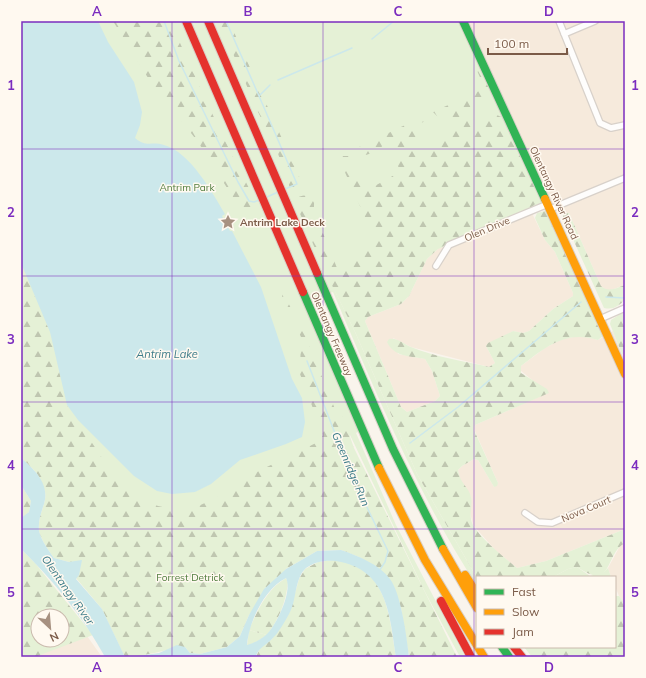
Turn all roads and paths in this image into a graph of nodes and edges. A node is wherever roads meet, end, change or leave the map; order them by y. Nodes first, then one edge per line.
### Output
1 (186, 21) edge
2 (208, 21) edge
3 (463, 21) edge
4 (559, 21) edge
5 (595, 21) edge
6 (564, 34) junction
7 (625, 125) edge
8 (625, 178) edge
9 (549, 207) junction
10 (436, 266) dead end
11 (625, 308) edge
12 (600, 319) junction
13 (625, 374) edge
14 (625, 492) edge
15 (526, 513) dead end
16 (443, 550) junction
17 (425, 560) junction
18 (476, 592) edge
19 (476, 606) edge
20 (476, 644) edge
21 (479, 648) edge
22 (503, 648) edge
23 (515, 648) edge
24 (471, 657) edge
25 (484, 657) edge
26 (509, 657) edge
27 (522, 657) edge

1 - 17 main road, Olentangy Freeway
2 - 16 main road, Olentangy Freeway
3 - 9 main road, Olentangy River Road
4 - 6 street
5 - 6 street
6 - 7 street
8 - 9 street, Olen Drive
9 - 10 street, Olen Drive
9 - 12 main road, Olentangy River Road
11 - 12 street
12 - 13 main road, Olentangy River Road
14 - 15 street, Nova Court
16 - 18 main road
16 - 19 main road, Olentangy Freeway
17 - 20 main road, Olentangy Freeway
17 - 24 main road
21 - 25 main road, Olentangy Freeway
22 - 26 main road
23 - 27 main road

